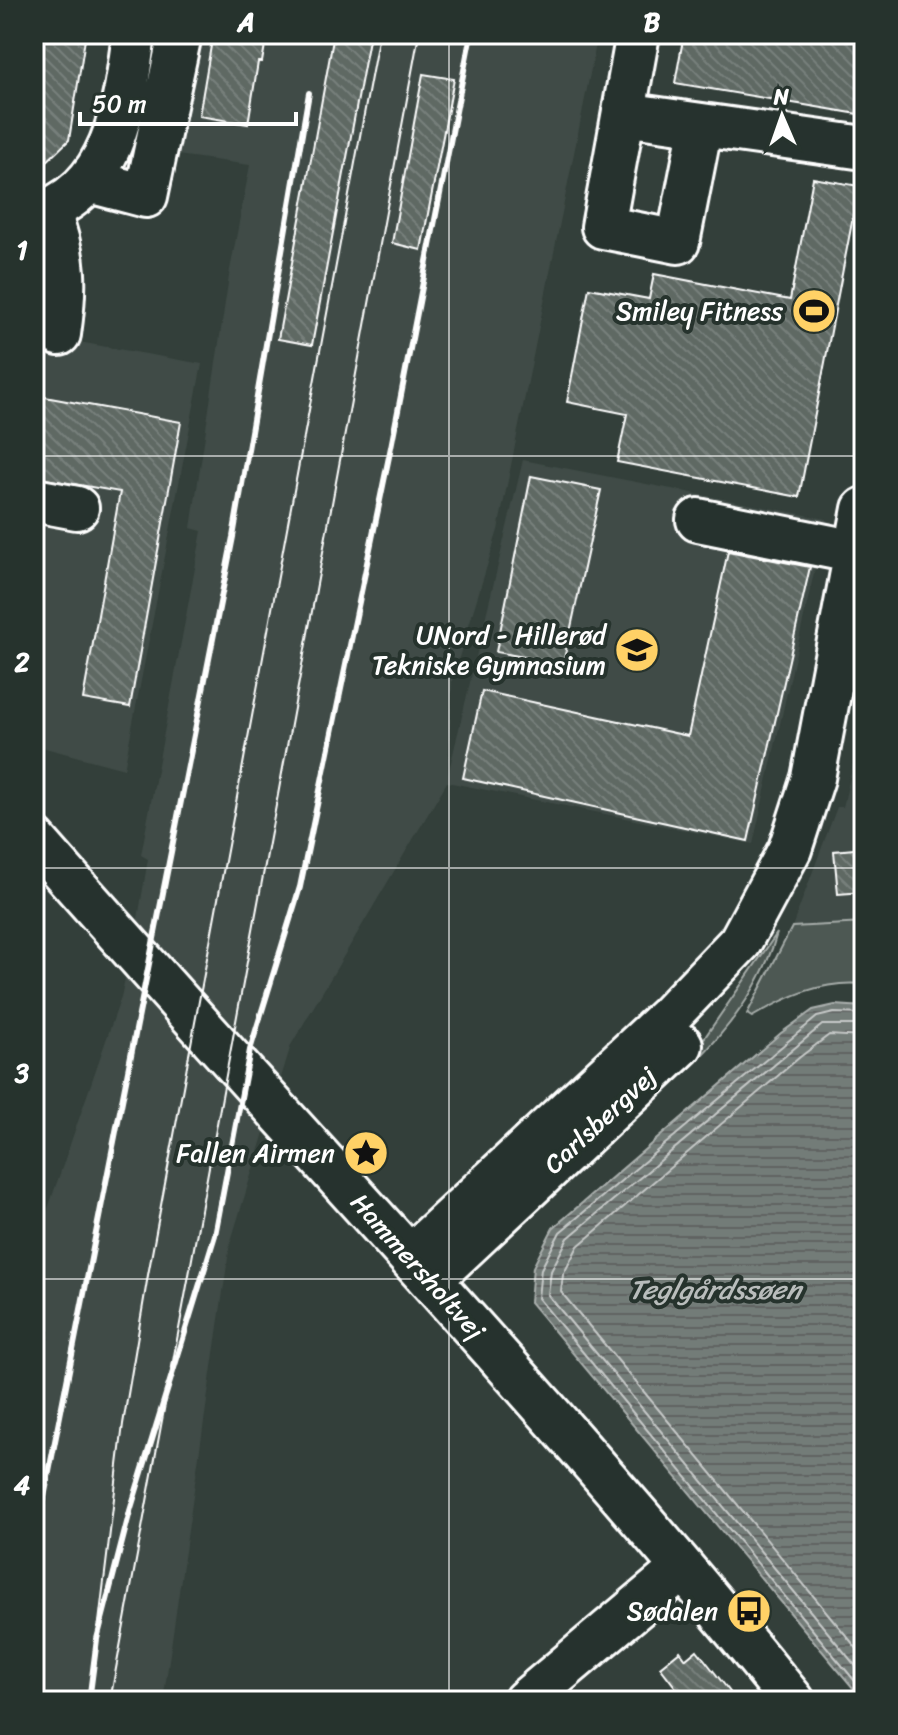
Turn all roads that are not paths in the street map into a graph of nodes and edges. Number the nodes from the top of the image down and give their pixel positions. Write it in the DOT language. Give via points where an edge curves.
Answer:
graph roads {
  1 [pos="134,34"];
  2 [pos="180,34"];
  3 [pos="638,34"];
  4 [pos="624,114"];
  5 [pos="701,125"];
  6 [pos="864,148"];
  7 [pos="89,181"];
  8 [pos="41,213"];
  9 [pos="59,334"];
  10 [pos="34,500"];
  11 [pos="77,508"];
  12 [pos="864,509"];
  13 [pos="698,520"];
  14 [pos="856,552"];
  15 [pos="34,839"];
  16 [pos="421,1268"];
  17 [pos="683,1568"];
  18 [pos="525,1701"];
  19 [pos="793,1701"];
  1 -- 7 [label="street" via="112,147"];
  2 -- 7 [label="street" via="146,196"];
  3 -- 4 [label="street"];
  4 -- 5 [label="street"];
  4 -- 5 [label="street" via="603,227 678,242"];
  5 -- 6 [label="street"];
  7 -- 8 [label="street"];
  8 -- 9 [label="street" via="62,247 66,286"];
  10 -- 11 [label="street"];
  12 -- 14 [label="street, Carlsbergvej"];
  13 -- 14 [label="street"];
  14 -- 16 [label="street, Carlsbergvej" via="813,778 790,849 740,942"];
  15 -- 16 [label="street, Hammersholtvej"];
  16 -- 17 [label="street, Hammersholtvej"];
  17 -- 18 [label="street"];
  17 -- 19 [label="street, Hammersholtvej"];
}
